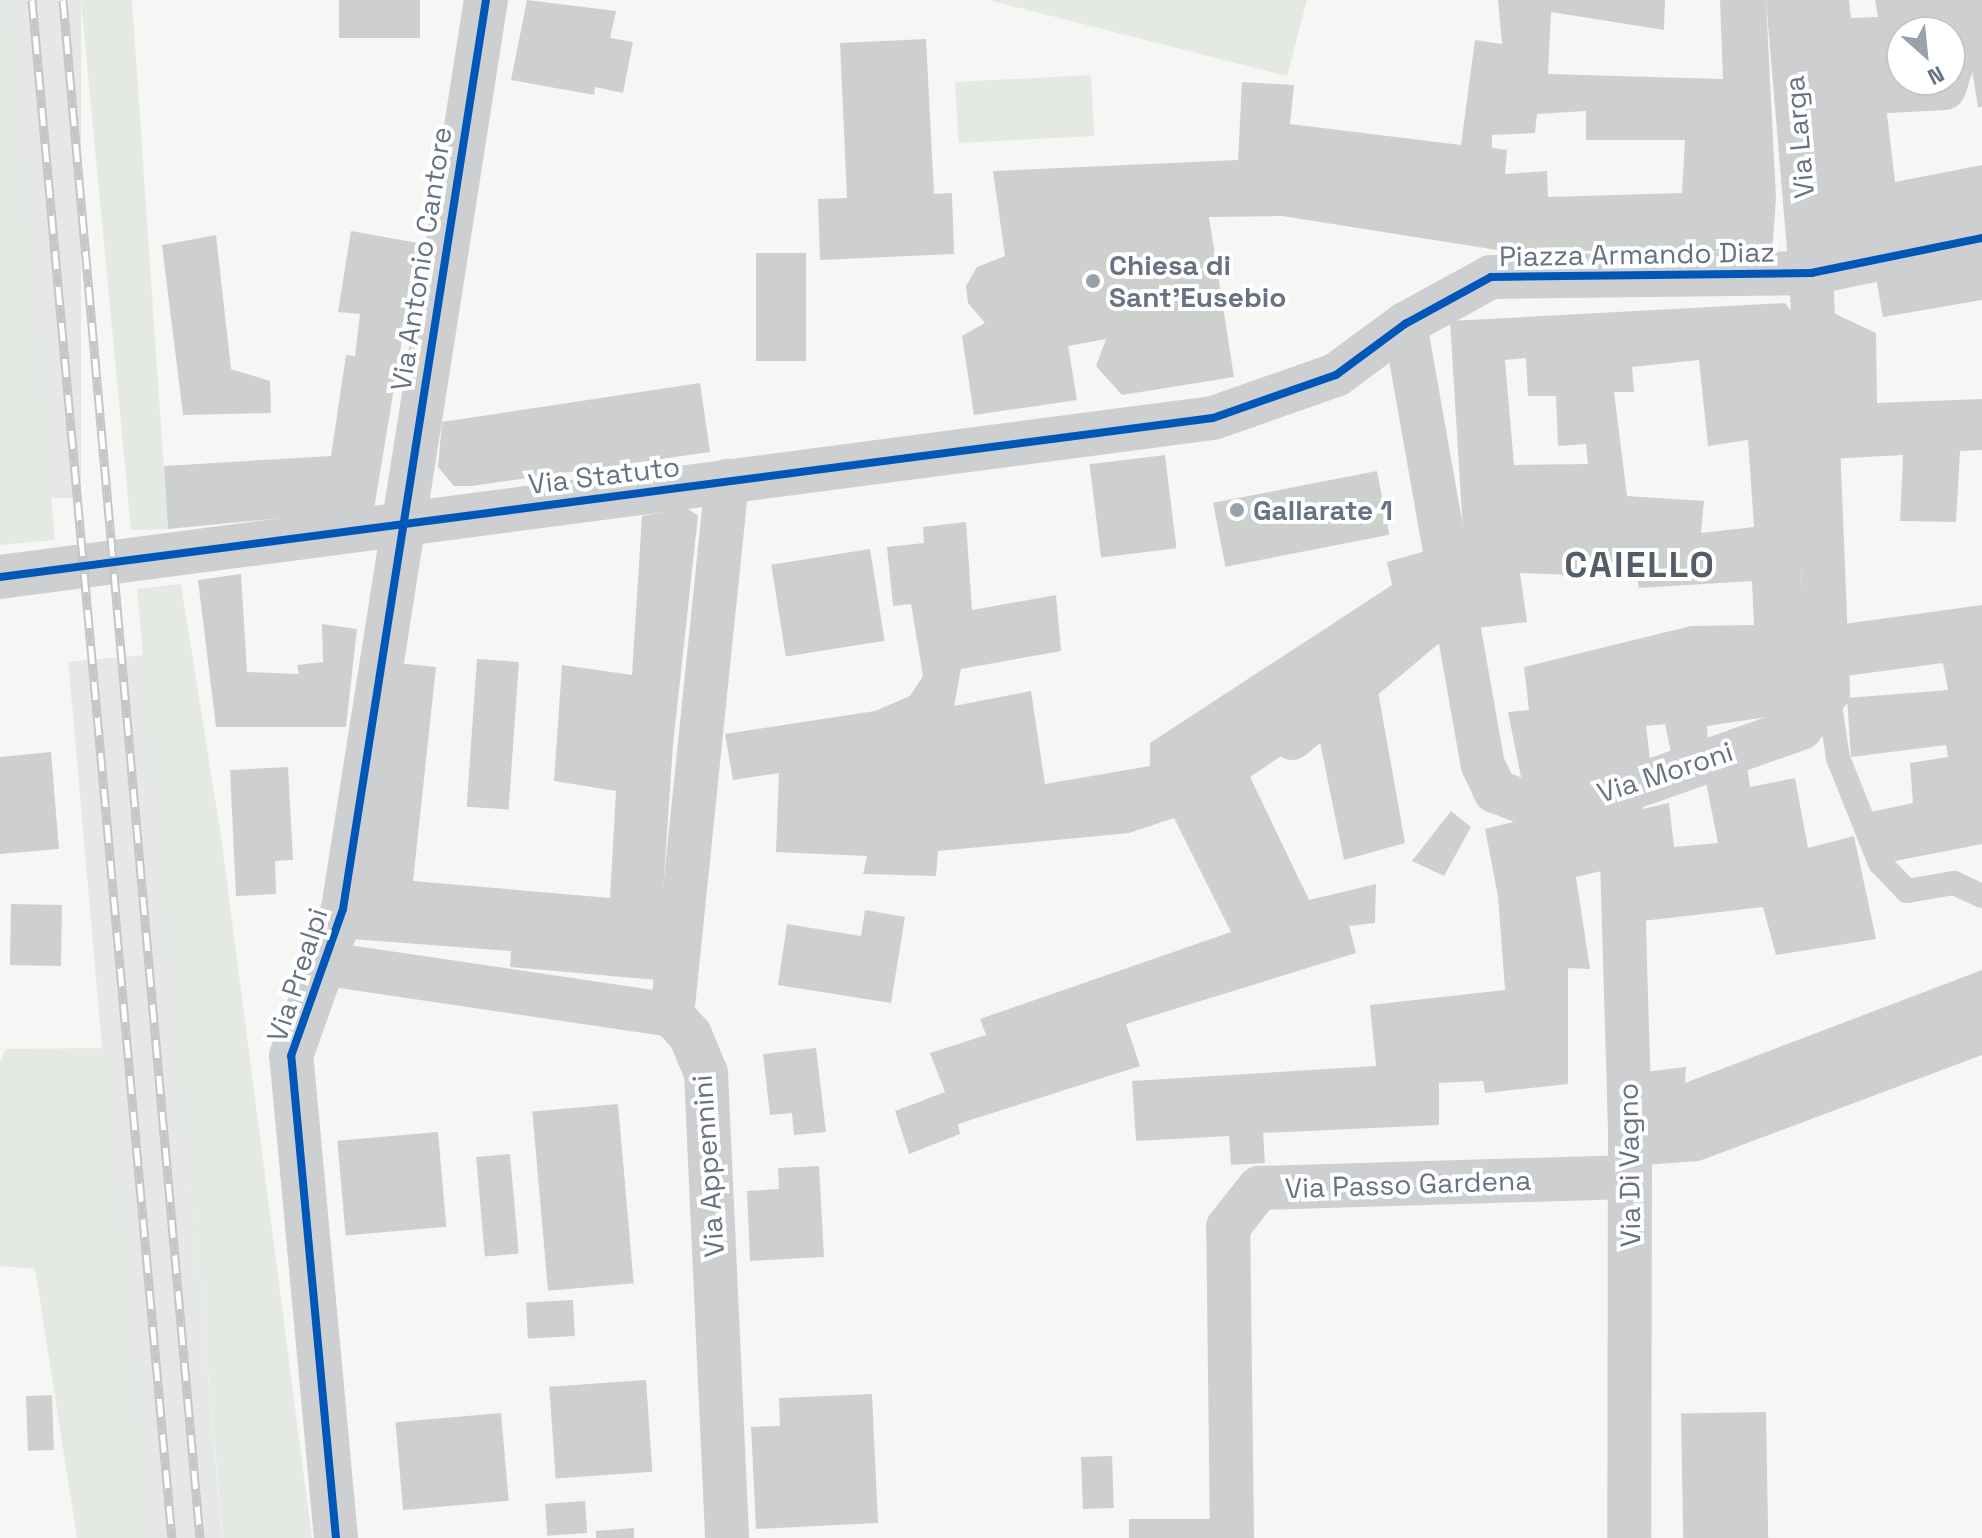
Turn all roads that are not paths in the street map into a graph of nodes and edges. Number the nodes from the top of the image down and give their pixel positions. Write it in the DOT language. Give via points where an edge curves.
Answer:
graph roads {
  1 [pos="486,0"];
  2 [pos="1788,0"];
  3 [pos="1972,0"];
  4 [pos="1966,19"];
  5 [pos="1886,91"];
  6 [pos="1796,96"];
  7 [pos="1982,238"];
  8 [pos="1811,273"];
  9 [pos="1405,324"];
  10 [pos="1213,418"];
  11 [pos="727,481"];
  12 [pos="399,525"];
  13 [pos="5,584"];
  14 [pos="1455,601"];
  15 [pos="1828,692"];
  16 [pos="1292,738"];
  17 [pos="1620,792"];
  18 [pos="1982,896"];
  19 [pos="320,963"];
  20 [pos="672,1015"];
  21 [pos="1630,1177"];
  22 [pos="336,1538"];
  23 [pos="727,1538"];
  24 [pos="1232,1538"];
  25 [pos="1629,1538"];
  1 -- 12 [label="street, Via Antonio Cantore"];
  2 -- 6 [label="street, Via Larga"];
  3 -- 4 [label="street"];
  5 -- 6 [label="street"];
  6 -- 8 [label="street, Via Larga"];
  7 -- 8 [label="street, Piazza Armando Diaz"];
  8 -- 9 [label="street, Piazza Armando Diaz" via="1491,277"];
  8 -- 15 [label="street"];
  9 -- 10 [label="street, Piazza Armando Diaz" via="1336,375"];
  9 -- 14 [label="street, Via Moroni"];
  10 -- 11 [label="street, Via Statuto"];
  11 -- 12 [label="street, Via Statuto"];
  11 -- 20 [label="street"];
  12 -- 13 [label="street, Via Statuto"];
  12 -- 19 [label="street, Via Prealpi" via="343,909"];
  14 -- 16 [label="street"];
  14 -- 17 [label="street, Via Moroni" via="1483,765 1495,791 1531,805"];
  15 -- 17 [label="street, Via Moroni" via="1801,728"];
  15 -- 18 [label="lane" via="1838,758 1880,863 1907,891 1954,883"];
  17 -- 21 [label="street, Via Di Vagno"];
  19 -- 20 [label="street"];
  19 -- 22 [label="street, Via Prealpi" via="291,1056"];
  20 -- 23 [label="street, Via Appennini" via="690,1035 706,1073"];
  21 -- 24 [label="street, Via Passo Gardena" via="1259,1188 1228,1227"];
  21 -- 25 [label="street, Via Di Vagno"];
}
